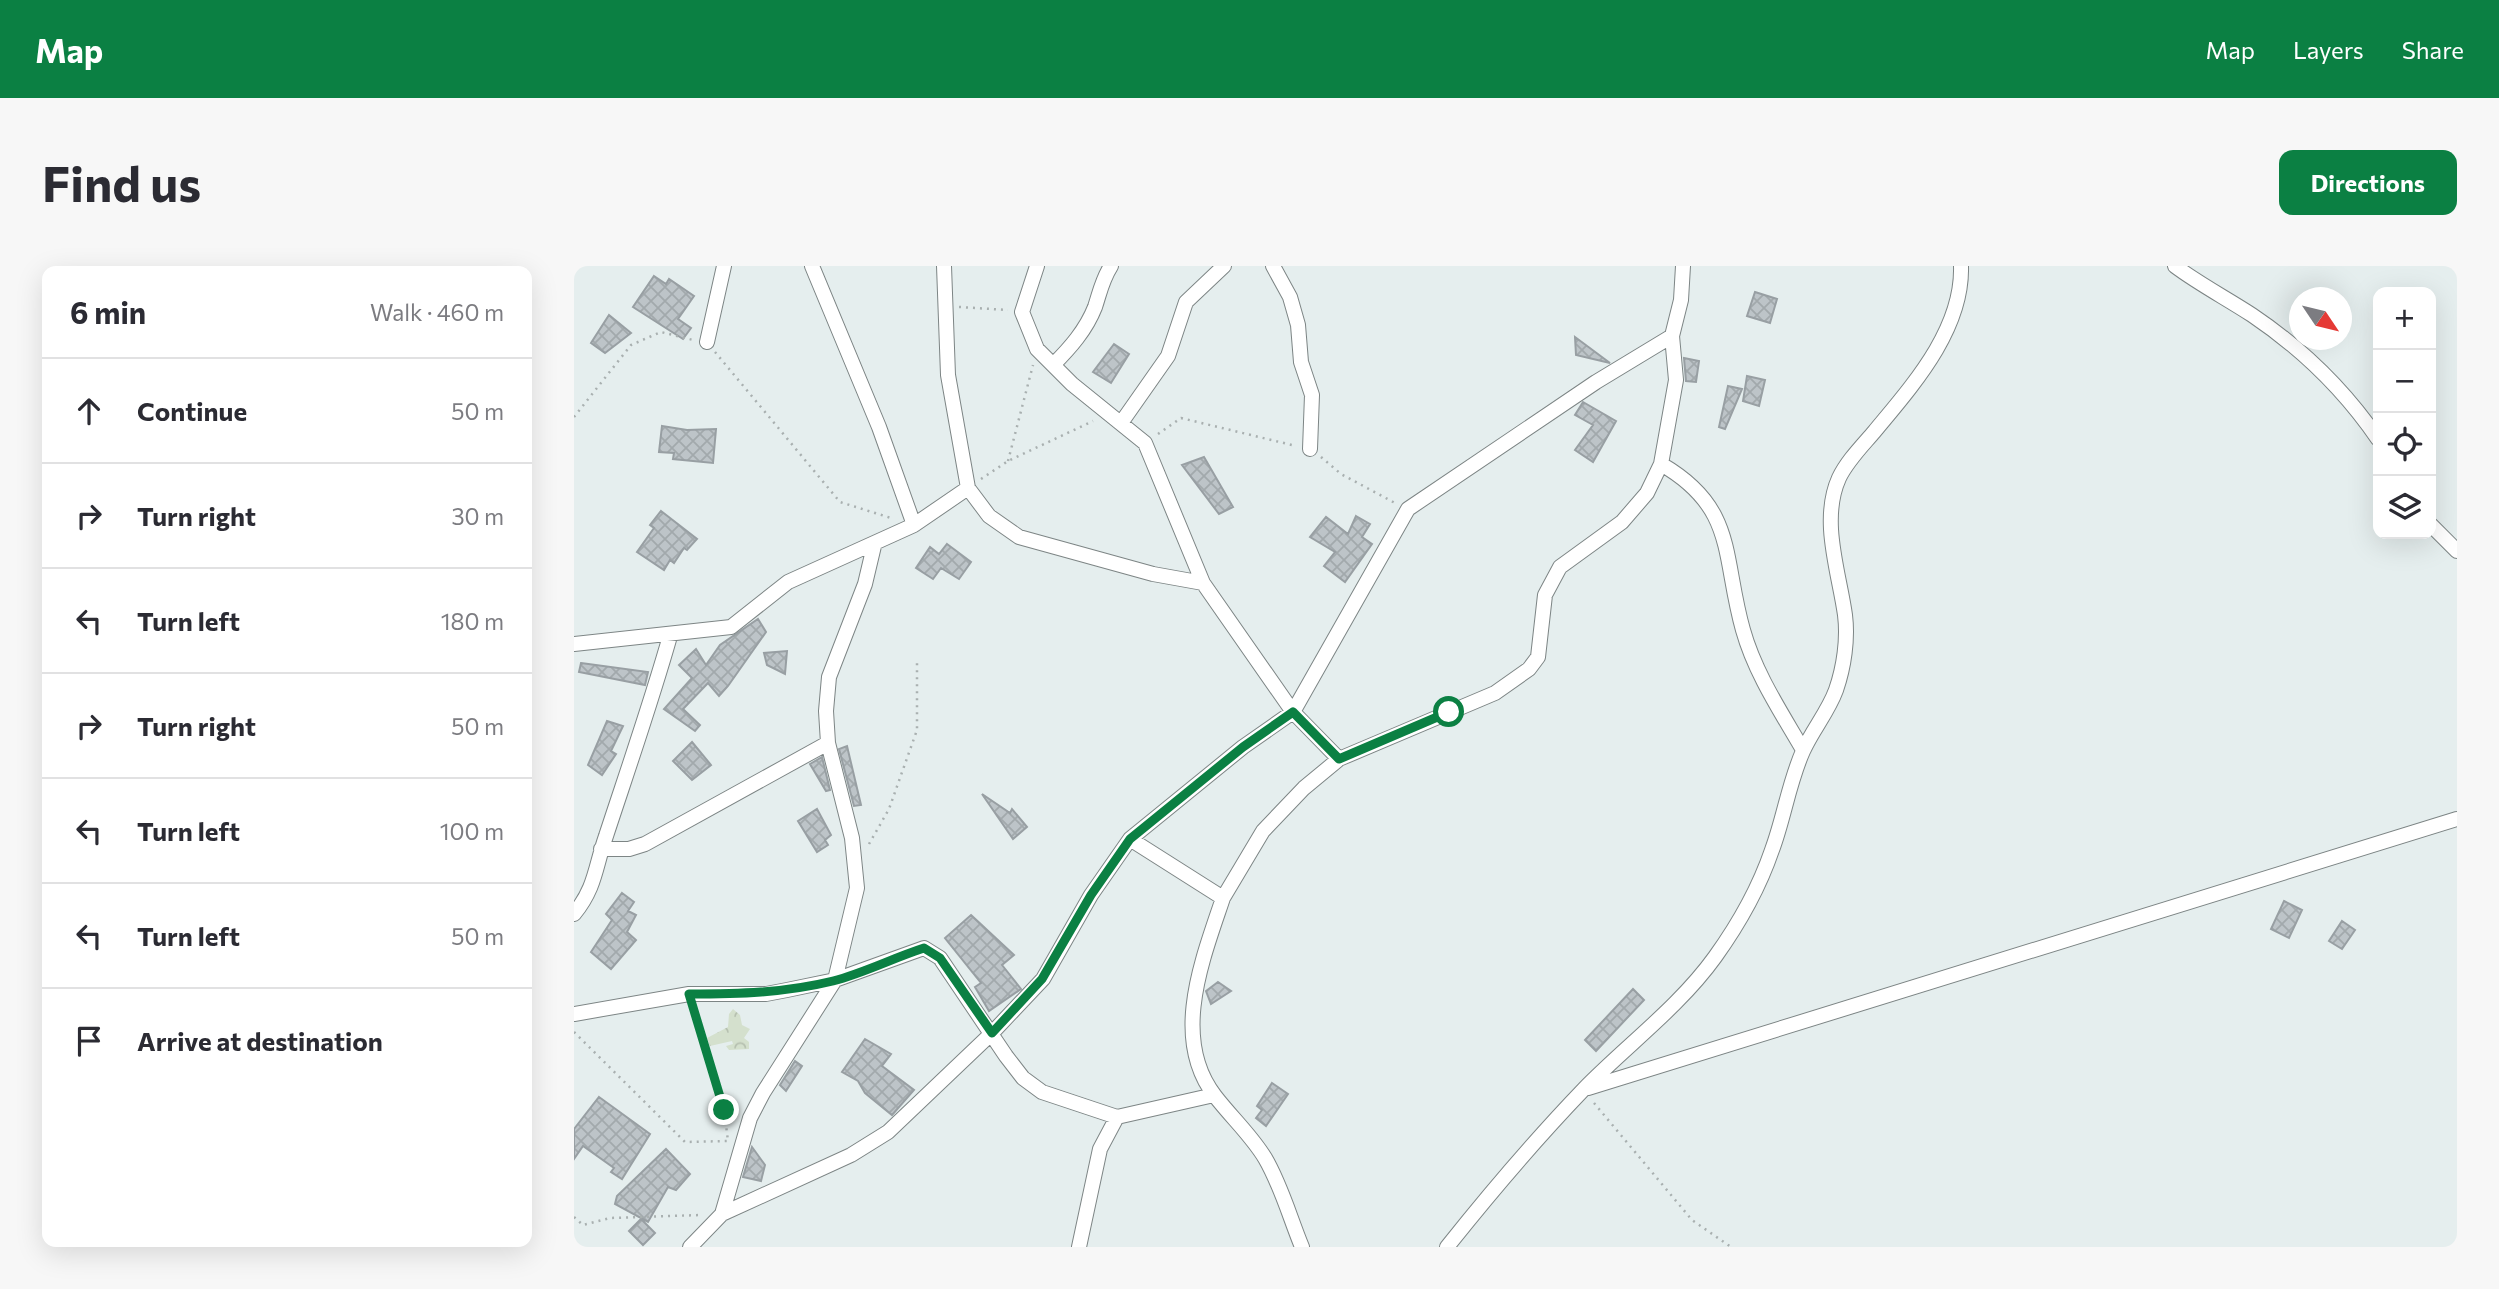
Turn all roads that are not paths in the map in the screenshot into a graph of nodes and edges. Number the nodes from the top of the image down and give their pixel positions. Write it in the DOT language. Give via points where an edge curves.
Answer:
graph roads {
  1 [pos="724,266"];
  2 [pos="812,266"];
  3 [pos="944,266"];
  4 [pos="1037,266"];
  5 [pos="1111,266"];
  6 [pos="1224,266"];
  7 [pos="1273,266"];
  8 [pos="1683,266"];
  9 [pos="1961,266"];
  10 [pos="2175,266"];
  11 [pos="1672,335"];
  12 [pos="708,342"];
  13 [pos="1053,365"];
  14 [pos="1121,423"];
  15 [pos="2373,432"];
  16 [pos="1310,449"];
  17 [pos="1661,464"];
  18 [pos="968,488"];
  19 [pos="914,526"];
  20 [pos="2436,530"];
  21 [pos="874,546"];
  22 [pos="2457,551"];
  23 [pos="1203,583"];
  24 [pos="670,636"];
  25 [pos="574,644"];
  26 [pos="1293,712"];
  27 [pos="828,743"];
  28 [pos="1803,750"];
  29 [pos="1339,759"];
  30 [pos="2457,819"];
  31 [pos="1130,839"];
  32 [pos="601,849"];
  33 [pos="1223,898"];
  34 [pos="574,914"];
  35 [pos="835,981"];
  36 [pos="574,1014"];
  37 [pos="992,1033"];
  38 [pos="1584,1090"];
  39 [pos="1214,1095"];
  40 [pos="1117,1117"];
  41 [pos="722,1214"];
  42 [pos="690,1247"];
  43 [pos="1079,1247"];
  44 [pos="1302,1247"];
  45 [pos="1447,1247"];
  1 -- 12 [label="street"];
  2 -- 19 [label="street" via="879,427"];
  3 -- 18 [label="street" via="948,375"];
  4 -- 13 [label="street" via="1022,312 1037,349"];
  5 -- 13 [label="street" via="1085,327"];
  6 -- 14 [label="street" via="1186,302 1168,356"];
  7 -- 16 [label="street" via="1290,296 1298,325 1301,362 1312,395"];
  8 -- 11 [label="street"];
  9 -- 28 [label="street" via="1955,311 1935,350 1850,461 1834,493 1831,521 1845,617 1845,653 1825,717"];
  10 -- 15 [label="street" via="2254,317 2311,362 2354,405"];
  11 -- 17 [label="street" via="1675,380"];
  11 -- 26 [label="street" via="1408,509"];
  13 -- 14 [label="street"];
  14 -- 23 [label="street" via="1145,443"];
  17 -- 28 [label="street" via="1689,481 1722,528 1743,630 1765,682"];
  17 -- 29 [label="street" via="1647,493 1622,522 1560,567 1545,595 1538,657 1529,669 1494,693"];
  18 -- 19 [label="street"];
  18 -- 23 [label="street" via="989,516 1018,537"];
  19 -- 21 [label="street"];
  20 -- 22 [label="street"];
  21 -- 24 [label="street" via="788,582 731,627"];
  21 -- 27 [label="street" via="829,677"];
  23 -- 26 [label="street"];
  24 -- 25 [label="street"];
  24 -- 32 [label="street"];
  26 -- 29 [label="street"];
  26 -- 31 [label="street"];
  27 -- 32 [label="street" via="645,844"];
  27 -- 35 [label="street" via="858,888"];
  28 -- 38 [label="street" via="1772,852 1748,905 1714,959"];
  29 -- 33 [label="street" via="1263,831"];
  30 -- 38 [label="street"];
  31 -- 33 [label="street"];
  31 -- 37 [label="street" via="1042,979"];
  32 -- 34 [label="street" via="594,883"];
  33 -- 39 [label="street" via="1197,978 1194,1012 1195,1050"];
  35 -- 36 [label="street" via="766,994 689,994"];
  35 -- 37 [label="street" via="915,951 932,950"];
  35 -- 41 [label="street" via="762,1093 750,1118"];
  37 -- 40 [label="street" via="1024,1078 1042,1092"];
  37 -- 41 [label="street" via="888,1132 851,1155"];
  38 -- 45 [label="street"];
  39 -- 40 [label="street"];
  39 -- 44 [label="street" via="1244,1126 1266,1160"];
  40 -- 43 [label="street" via="1100,1149"];
  41 -- 42 [label="street"];
}
